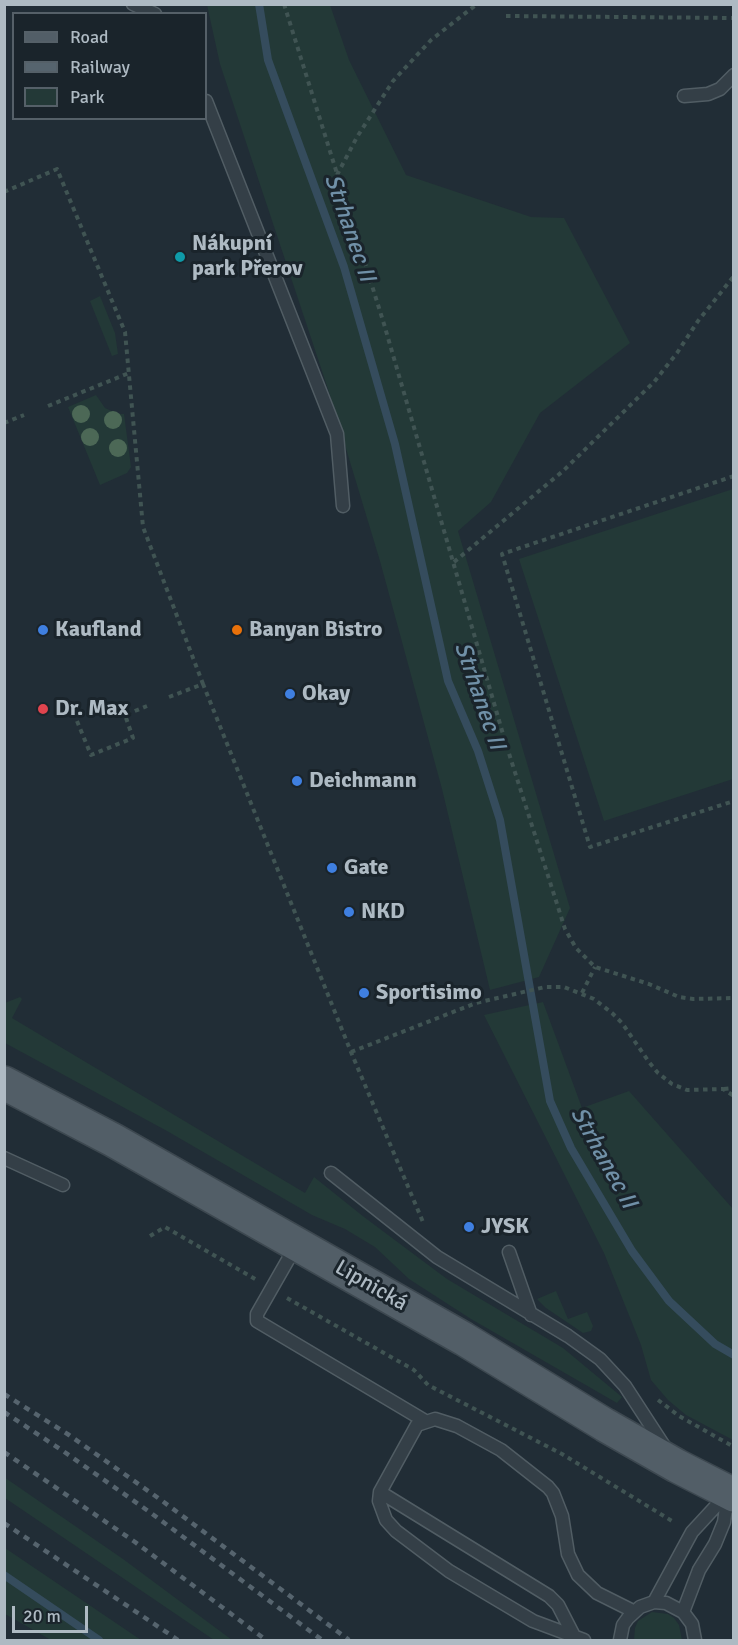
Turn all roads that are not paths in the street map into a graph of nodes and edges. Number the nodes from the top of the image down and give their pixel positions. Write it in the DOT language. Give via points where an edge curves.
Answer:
graph roads {
  1 [pos="133,4"];
  2 [pos="151,12"];
  3 [pos="734,75"];
  4 [pos="684,96"];
  5 [pos="207,104"];
  6 [pos="343,506"];
  7 [pos="4,1083"];
  8 [pos="6,1163"];
  9 [pos="332,1173"];
  10 [pos="63,1185"];
  11 [pos="298,1244"];
  12 [pos="509,1252"];
  13 [pos="531,1315"];
  14 [pos="425,1421"];
  15 [pos="676,1466"];
  16 [pos="380,1492"];
  17 [pos="731,1493"];
  18 [pos="654,1602"];
  19 [pos="633,1611"];
  20 [pos="683,1612"];
  21 [pos="580,1639"];
  22 [pos="620,1641"];
  23 [pos="695,1641"];
  1 -- 2 [label="lane"];
  3 -- 4 [label="lane" via="708,94"];
  5 -- 6 [label="lane" via="337,434"];
  7 -- 11 [label="main road, Lipnická"];
  8 -- 10 [label="lane"];
  9 -- 13 [label="lane" via="437,1257"];
  11 -- 14 [label="lane" via="257,1314 257,1321"];
  11 -- 15 [label="main road, Lipnická"];
  12 -- 13 [label="lane"];
  13 -- 15 [label="lane" via="584,1347 614,1373"];
  14 -- 16 [label="lane" via="417,1425"];
  14 -- 19 [label="lane" via="435,1419 457,1426 501,1450 548,1487 562,1516 568,1554 578,1575 597,1593"];
  15 -- 17 [label="main road, Lipnická"];
  16 -- 21 [label="lane" via="549,1596"];
  16 -- 21 [label="lane" via="386,1520 449,1571 533,1621"];
  17 -- 18 [label="lane" via="692,1532"];
  17 -- 20 [label="lane" via="715,1545 699,1570"];
  18 -- 19 [label="lane"];
  18 -- 20 [label="lane"];
  19 -- 22 [label="lane" via="623,1625"];
  20 -- 23 [label="lane" via="692,1624"];
}
